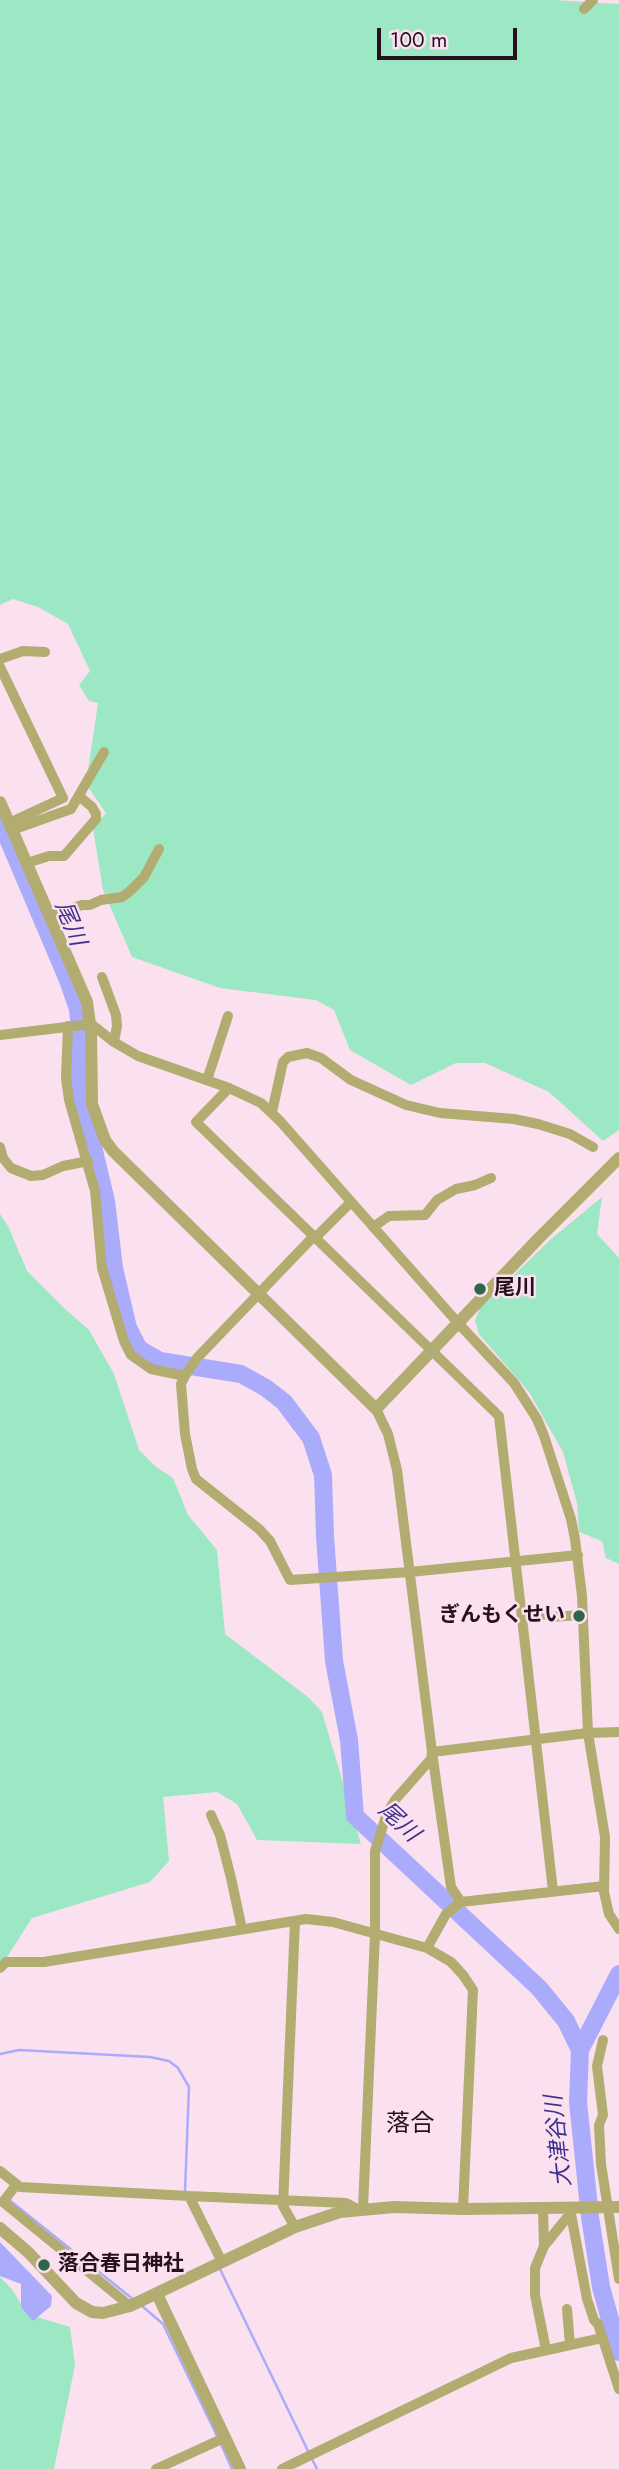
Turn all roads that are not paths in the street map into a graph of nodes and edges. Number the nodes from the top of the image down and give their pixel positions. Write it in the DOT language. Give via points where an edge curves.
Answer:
graph roads {
  1 [pos="593,0"];
  2 [pos="584,9"];
  3 [pos="45,652"];
  4 [pos="0,659"];
  5 [pos="0,667"];
  6 [pos="104,752"];
  7 [pos="79,796"];
  8 [pos="0,802"];
  9 [pos="11,826"];
  10 [pos="159,849"];
  11 [pos="27,863"];
  12 [pos="50,915"];
  13 [pos="102,977"];
  14 [pos="228,1016"];
  15 [pos="88,1025"];
  16 [pos="69,1026"];
  17 [pos="0,1035"];
  18 [pos="114,1042"];
  19 [pos="207,1080"];
  20 [pos="229,1088"];
  21 [pos="272,1112"];
  22 [pos="0,1147"];
  23 [pos="593,1147"];
  24 [pos="619,1158"];
  25 [pos="88,1161"];
  26 [pos="491,1178"];
  27 [pos="351,1202"];
  28 [pos="373,1227"];
  29 [pos="315,1237"];
  30 [pos="260,1293"];
  31 [pos="457,1323"];
  32 [pos="431,1351"];
  33 [pos="186,1374"];
  34 [pos="376,1409"];
  35 [pos="578,1555"];
  36 [pos="517,1561"];
  37 [pos="410,1572"];
  38 [pos="583,1615"];
  39 [pos="523,1617"];
  40 [pos="619,1732"];
  41 [pos="588,1733"];
  42 [pos="537,1739"];
  43 [pos="432,1752"];
  44 [pos="211,1815"];
  45 [pos="604,1886"];
  46 [pos="554,1891"];
  47 [pos="459,1903"];
  48 [pos="295,1921"];
  49 [pos="242,1929"];
  50 [pos="619,1929"];
  51 [pos="375,1935"];
  52 [pos="427,1948"];
  53 [pos="0,1968"];
  54 [pos="603,2040"];
  55 [pos="0,2171"];
  56 [pos="16,2185"];
  57 [pos="189,2196"];
  58 [pos="284,2200"];
  59 [pos="613,2207"];
  60 [pos="360,2208"];
  61 [pos="464,2209"];
  62 [pos="542,2209"];
  63 [pos="571,2211"];
  64 [pos="295,2227"];
  65 [pos="0,2228"];
  66 [pos="544,2246"];
  67 [pos="222,2262"];
  68 [pos="619,2279"];
  69 [pos="157,2294"];
  70 [pos="130,2306"];
  71 [pos="567,2309"];
  72 [pos="602,2338"];
  73 [pos="570,2345"];
  74 [pos="546,2350"];
  75 [pos="619,2389"];
  76 [pos="224,2438"];
  77 [pos="156,2469"];
  78 [pos="240,2469"];
  79 [pos="282,2469"];
  1 -- 2 [label="street"];
  3 -- 4 [label="street" via="23,651"];
  5 -- 9 [label="street" via="63,798"];
  6 -- 7 [label="street"];
  7 -- 9 [label="street" via="71,809"];
  7 -- 11 [label="street" via="92,807 96,819 64,856"];
  8 -- 9 [label="street"];
  9 -- 11 [label="street"];
  10 -- 12 [label="street" via="144,877 122,897"];
  11 -- 12 [label="street"];
  12 -- 15 [label="street" via="83,989"];
  13 -- 18 [label="street" via="116,1015"];
  14 -- 19 [label="street"];
  15 -- 16 [label="street"];
  15 -- 18 [label="street"];
  15 -- 30 [label="street" via="92,1104 113,1151"];
  16 -- 17 [label="street"];
  16 -- 25 [label="street" via="67,1088"];
  18 -- 19 [label="street" via="138,1056"];
  19 -- 20 [label="street"];
  20 -- 21 [label="street"];
  20 -- 29 [label="street" via="196,1122"];
  21 -- 23 [label="street" via="283,1062 307,1053 406,1105 538,1124"];
  21 -- 27 [label="street"];
  22 -- 25 [label="street" via="10,1168 31,1176"];
  24 -- 31 [label="street"];
  25 -- 33 [label="street" via="102,1268 126,1348 151,1369"];
  26 -- 28 [label="street" via="456,1189 437,1200 425,1215 389,1216"];
  27 -- 28 [label="street"];
  27 -- 29 [label="street"];
  28 -- 31 [label="street"];
  29 -- 30 [label="street"];
  29 -- 32 [label="street"];
  30 -- 33 [label="street"];
  30 -- 34 [label="street"];
  31 -- 32 [label="street"];
  31 -- 35 [label="street" via="514,1383 537,1419 571,1518"];
  32 -- 34 [label="street"];
  32 -- 36 [label="street" via="499,1416"];
  33 -- 37 [label="street" via="181,1384 185,1434 197,1479 259,1529 290,1580"];
  34 -- 37 [label="street" via="395,1454"];
  35 -- 36 [label="street"];
  35 -- 38 [label="street"];
  36 -- 37 [label="street"];
  36 -- 39 [label="street"];
  37 -- 43 [label="street"];
  38 -- 39 [label="street"];
  38 -- 41 [label="street"];
  39 -- 42 [label="street"];
  40 -- 41 [label="street"];
  41 -- 42 [label="street"];
  41 -- 45 [label="street" via="605,1837"];
  42 -- 43 [label="street"];
  42 -- 46 [label="street"];
  43 -- 47 [label="street" via="451,1887"];
  43 -- 51 [label="street" via="381,1828 375,1850"];
  44 -- 49 [label="street"];
  45 -- 46 [label="street"];
  45 -- 50 [label="street" via="605,1903"];
  46 -- 47 [label="street"];
  47 -- 52 [label="street" via="446,1914"];
  48 -- 49 [label="street"];
  48 -- 51 [label="street" via="333,1922"];
  48 -- 58 [label="street"];
  49 -- 53 [label="street" via="44,1962 6,1962"];
  51 -- 52 [label="street"];
  51 -- 60 [label="street"];
  52 -- 61 [label="street" via="451,1962 472,1990"];
  54 -- 59 [label="street" via="597,2066 603,2115 598,2125 601,2164"];
  55 -- 56 [label="street"];
  56 -- 57 [label="street"];
  56 -- 70 [label="street" via="6,2198"];
  57 -- 58 [label="street"];
  57 -- 67 [label="street"];
  58 -- 60 [label="street" via="346,2203"];
  58 -- 64 [label="street"];
  59 -- 63 [label="street"];
  59 -- 68 [label="street"];
  60 -- 61 [label="street"];
  60 -- 64 [label="street"];
  61 -- 62 [label="street"];
  62 -- 63 [label="street"];
  62 -- 66 [label="street"];
  63 -- 66 [label="street"];
  63 -- 72 [label="street" via="587,2299"];
  64 -- 67 [label="street"];
  65 -- 70 [label="street" via="84,2309 103,2314"];
  66 -- 74 [label="street" via="535,2268 535,2295"];
  67 -- 69 [label="street"];
  69 -- 70 [label="street"];
  69 -- 76 [label="street"];
  71 -- 73 [label="street"];
  72 -- 73 [label="street"];
  72 -- 75 [label="street"];
  73 -- 74 [label="street"];
  74 -- 79 [label="street" via="511,2358"];
  76 -- 77 [label="street"];
  76 -- 78 [label="street"];
}
